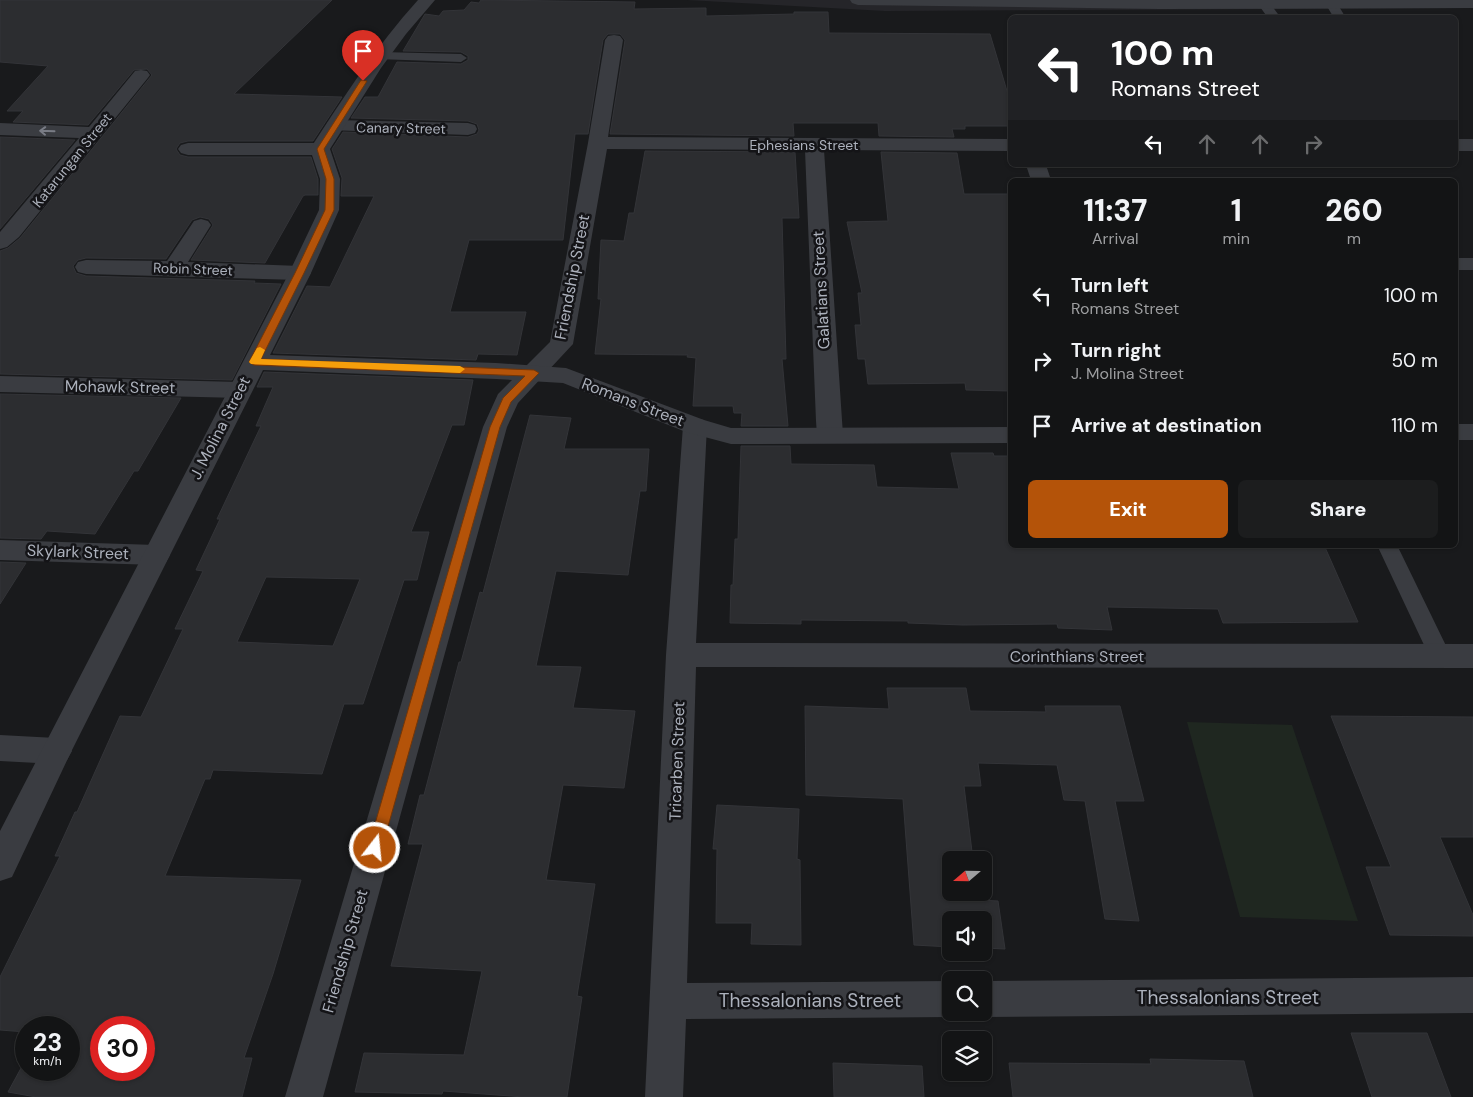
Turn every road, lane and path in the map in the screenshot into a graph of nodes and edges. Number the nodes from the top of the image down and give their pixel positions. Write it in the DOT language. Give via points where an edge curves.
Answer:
graph roads {
  1 [pos="427,0"];
  2 [pos="858,0"];
  3 [pos="943,1"];
  4 [pos="1159,2"];
  5 [pos="1331,3"];
  6 [pos="1473,3"];
  7 [pos="1264,4"];
  8 [pos="1273,15"];
  9 [pos="1338,15"];
  10 [pos="614,40"];
  11 [pos="381,56"];
  12 [pos="461,58"];
  13 [pos="141,75"];
  14 [pos="335,126"];
  15 [pos="0,130"];
  16 [pos="468,130"];
  17 [pos="94,133"];
  18 [pos="598,143"];
  19 [pos="814,145"];
  20 [pos="1008,145"];
  21 [pos="1458,145"];
  22 [pos="1473,145"];
  23 [pos="188,148"];
  24 [pos="320,149"];
  25 [pos="202,225"];
  26 [pos="0,243"];
  27 [pos="1458,264"];
  28 [pos="1473,264"];
  29 [pos="86,267"];
  30 [pos="173,268"];
  31 [pos="300,273"];
  32 [pos="254,362"];
  33 [pos="534,373"];
  34 [pos="0,384"];
  35 [pos="240,390"];
  36 [pos="695,426"];
  37 [pos="1458,432"];
  38 [pos="1473,432"];
  39 [pos="1008,434"];
  40 [pos="830,435"];
  41 [pos="1388,548"];
  42 [pos="0,550"];
  43 [pos="156,555"];
  44 [pos="681,655"];
  45 [pos="1440,656"];
  46 [pos="1473,656"];
  47 [pos="0,748"];
  48 [pos="56,751"];
  49 [pos="0,866"];
  50 [pos="1473,995"];
  51 [pos="942,999"];
  52 [pos="992,999"];
  53 [pos="669,1001"];
  54 [pos="304,1097"];
  55 [pos="664,1097"];
  1 -- 11 [label="street"];
  2 -- 3 [label="street"];
  3 -- 4 [label="street"];
  4 -- 7 [label="street"];
  5 -- 6 [label="street"];
  5 -- 7 [label="street"];
  5 -- 9 [label="lane"];
  7 -- 8 [label="lane"];
  10 -- 18 [label="street, Friendship Street"];
  11 -- 12 [label="lane"];
  11 -- 14 [label="street"];
  13 -- 17 [label="street, Katarungan Street"];
  14 -- 16 [label="street, Canary Street"];
  14 -- 24 [label="street"];
  17 -- 15 [label="street, one-way"];
  17 -- 26 [label="street, Katarungan Street" via="12,233"];
  18 -- 19 [label="street, Ephesians Street"];
  18 -- 33 [label="street, Friendship Street" via="561,344"];
  19 -- 20 [label="street, Ephesians Street"];
  19 -- 40 [label="street, Galatians Street"];
  21 -- 22 [label="street"];
  23 -- 24 [label="street"];
  24 -- 31 [label="street, J. Molina Street" via="330,179 330,210"];
  25 -- 30 [label="street"];
  27 -- 28 [label="street"];
  29 -- 30 [label="street, Robin Street"];
  30 -- 31 [label="street, Robin Street"];
  31 -- 32 [label="street, J. Molina Street"];
  32 -- 33 [label="street, Romans Street"];
  32 -- 35 [label="street, J. Molina Street"];
  33 -- 36 [label="street, Romans Street" via="566,376 588,383"];
  33 -- 54 [label="street, Friendship Street" via="507,400 495,427"];
  34 -- 35 [label="street, Mohawk Street"];
  35 -- 43 [label="street, J. Molina Street"];
  36 -- 40 [label="street, Romans Street" via="731,436"];
  36 -- 44 [label="street, Tricarben Street"];
  37 -- 38 [label="street"];
  39 -- 40 [label="street, Romans Street"];
  41 -- 45 [label="lane"];
  42 -- 43 [label="street, Skylark Street"];
  43 -- 48 [label="street, J. Molina Street"];
  44 -- 45 [label="street, Corinthians Street"];
  44 -- 53 [label="street, Tricarben Street"];
  45 -- 46 [label="street, Corinthians Street"];
  47 -- 48 [label="street"];
  48 -- 49 [label="street, J. Molina Street"];
  50 -- 52 [label="street, Thessalonians Street"];
  51 -- 53 [label="street, Thessalonians Street"];
  53 -- 55 [label="street, Tricarben Street"];
}
